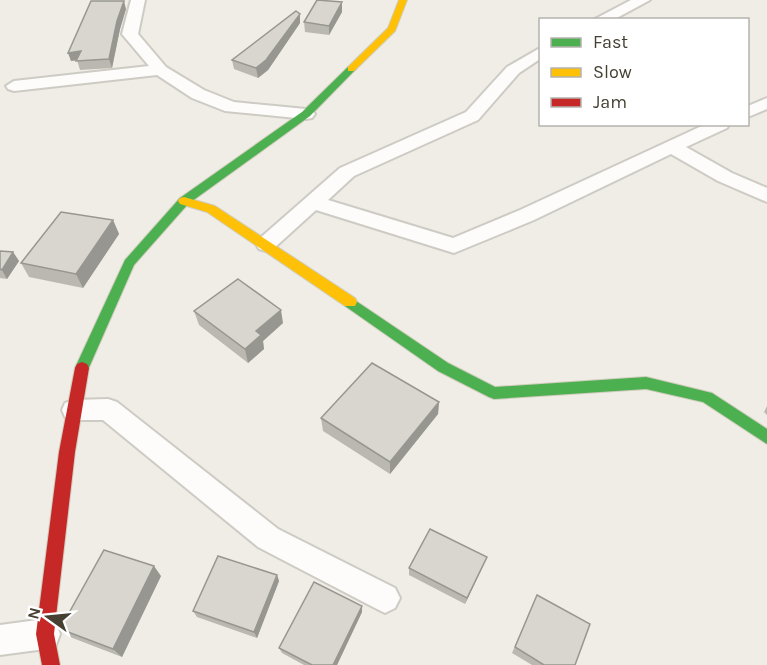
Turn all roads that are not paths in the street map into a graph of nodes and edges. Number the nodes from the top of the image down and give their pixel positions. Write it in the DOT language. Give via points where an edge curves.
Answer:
graph roads {
  1 [pos="138,0"];
  2 [pos="403,0"];
  3 [pos="643,0"];
  4 [pos="604,18"];
  5 [pos="539,54"];
  6 [pos="160,70"];
  7 [pos="14,86"];
  8 [pos="767,103"];
  9 [pos="749,111"];
  10 [pos="306,114"];
  11 [pos="717,126"];
  12 [pos="672,147"];
  13 [pos="767,196"];
  14 [pos="184,201"];
  15 [pos="313,202"];
  16 [pos="266,244"];
  17 [pos="74,410"];
  18 [pos="767,437"];
  19 [pos="385,598"];
  20 [pos="45,634"];
  21 [pos="0,640"];
  22 [pos="51,665"];
  1 -- 6 [label="street" via="130,34"];
  2 -- 10 [label="street" via="392,29"];
  3 -- 4 [label="street"];
  5 -- 15 [label="street" via="513,70 472,116 347,172"];
  6 -- 7 [label="street"];
  6 -- 10 [label="street" via="198,94 231,106"];
  8 -- 9 [label="street"];
  10 -- 14 [label="street"];
  11 -- 12 [label="street"];
  12 -- 13 [label="street"];
  12 -- 15 [label="street" via="453,246"];
  14 -- 16 [label="street" via="211,209"];
  14 -- 17 [label="street" via="129,263 79,374"];
  15 -- 16 [label="street"];
  16 -- 18 [label="street" via="443,368 494,393 645,383 707,397"];
  17 -- 19 [label="street" via="108,409 268,538"];
  17 -- 20 [label="street"];
  20 -- 21 [label="street"];
  20 -- 22 [label="street"];
}
